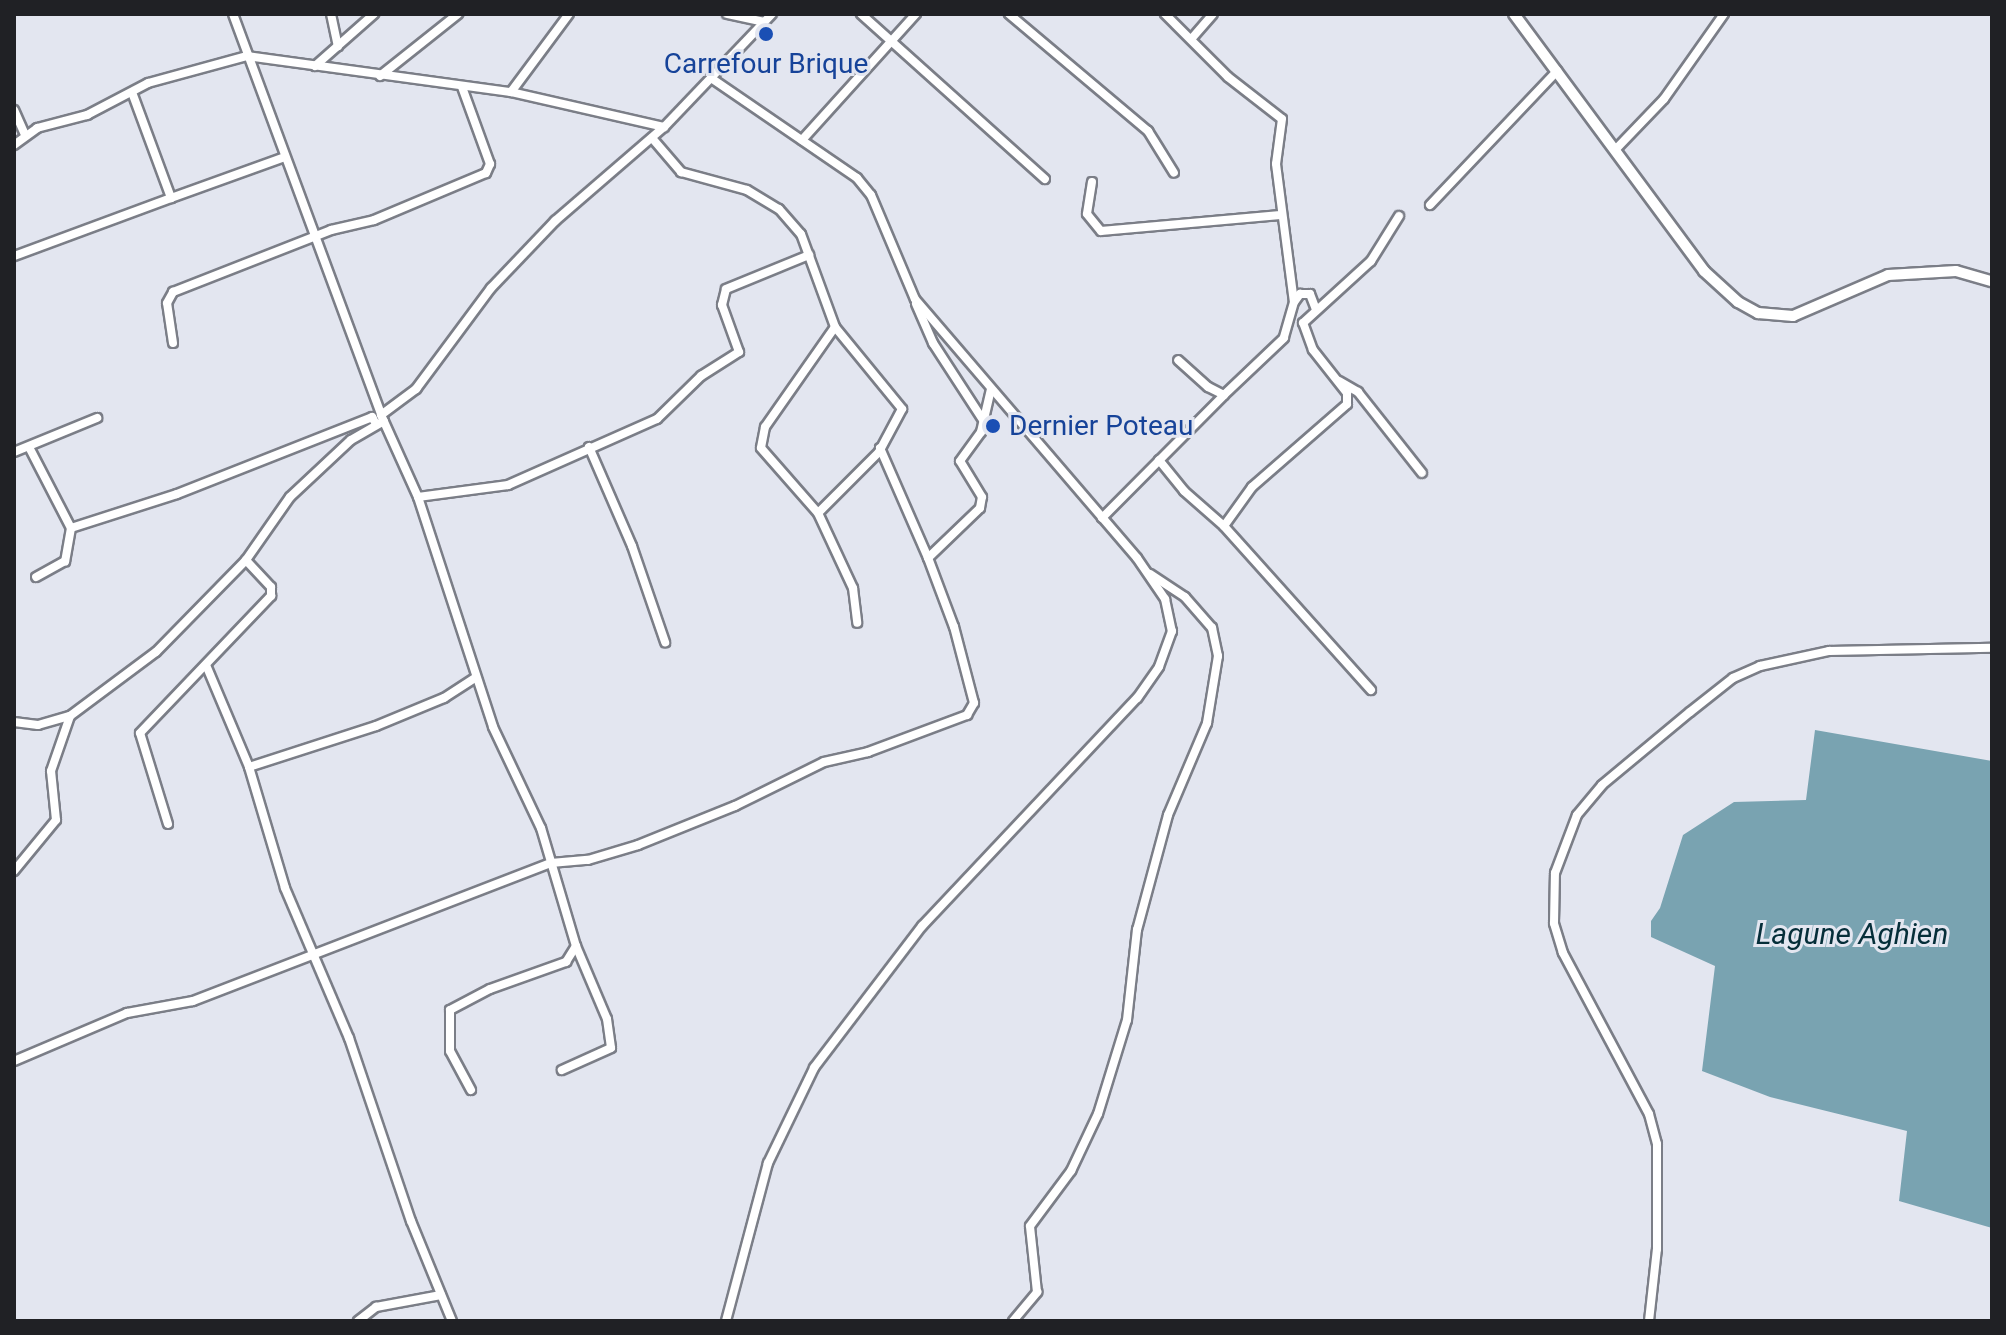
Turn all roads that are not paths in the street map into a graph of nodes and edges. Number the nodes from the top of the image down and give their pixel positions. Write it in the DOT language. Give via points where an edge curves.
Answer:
graph roads {
  1 [pos="233,14"];
  2 [pos="331,14"];
  3 [pos="374,14"];
  4 [pos="458,14"];
  5 [pos="569,14"];
  6 [pos="727,14"];
  7 [pos="772,14"];
  8 [pos="861,14"];
  9 [pos="916,14"];
  10 [pos="1009,14"];
  11 [pos="1165,14"];
  12 [pos="1213,14"];
  13 [pos="1514,14"];
  14 [pos="1724,14"];
  15 [pos="764,22"];
  16 [pos="1193,37"];
  17 [pos="894,39"];
  18 [pos="338,46"];
  19 [pos="247,56"];
  20 [pos="315,66"];
  21 [pos="1557,71"];
  22 [pos="380,76"];
  23 [pos="711,78"];
  24 [pos="462,87"];
  25 [pos="511,92"];
  26 [pos="133,95"];
  27 [pos="14,110"];
  28 [pos="664,127"];
  29 [pos="25,135"];
  30 [pos="652,138"];
  31 [pos="802,140"];
  32 [pos="14,145"];
  33 [pos="1616,149"];
  34 [pos="285,157"];
  35 [pos="1174,173"];
  36 [pos="1045,179"];
  37 [pos="1092,182"];
  38 [pos="171,198"];
  39 [pos="1430,205"];
  40 [pos="1280,215"];
  41 [pos="1399,216"];
  42 [pos="315,237"];
  43 [pos="809,255"];
  44 [pos="14,256"];
  45 [pos="1992,281"];
  46 [pos="915,299"];
  47 [pos="1294,302"];
  48 [pos="1316,310"];
  49 [pos="1294,316"];
  50 [pos="1305,319"];
  51 [pos="835,327"];
  52 [pos="173,343"];
  53 [pos="1178,360"];
  54 [pos="1339,381"];
  55 [pos="991,389"];
  56 [pos="1224,395"];
  57 [pos="97,418"];
  58 [pos="381,420"];
  59 [pos="984,421"];
  60 [pos="29,447"];
  61 [pos="589,447"];
  62 [pos="880,448"];
  63 [pos="14,452"];
  64 [pos="1159,460"];
  65 [pos="1422,473"];
  66 [pos="418,497"];
  67 [pos="818,513"];
  68 [pos="1102,518"];
  69 [pos="1224,526"];
  70 [pos="71,528"];
  71 [pos="928,558"];
  72 [pos="246,560"];
  73 [pos="1143,569"];
  74 [pos="36,577"];
  75 [pos="857,623"];
  76 [pos="665,642"];
  77 [pos="1992,648"];
  78 [pos="206,665"];
  79 [pos="476,677"];
  80 [pos="1371,690"];
  81 [pos="70,716"];
  82 [pos="14,722"];
  83 [pos="249,767"];
  84 [pos="168,824"];
  85 [pos="551,863"];
  86 [pos="14,871"];
  87 [pos="576,946"];
  88 [pos="313,957"];
  89 [pos="14,1061"];
  90 [pos="562,1070"];
  91 [pos="471,1090"];
  92 [pos="441,1295"];
  93 [pos="358,1321"];
  94 [pos="452,1321"];
  95 [pos="726,1321"];
  96 [pos="1013,1321"];
  97 [pos="1649,1321"];
  1 -- 19 [label="street"];
  2 -- 18 [label="street"];
  3 -- 18 [label="street"];
  4 -- 22 [label="street"];
  5 -- 25 [label="street"];
  6 -- 15 [label="street"];
  7 -- 15 [label="street"];
  8 -- 17 [label="street"];
  9 -- 17 [label="street"];
  10 -- 35 [label="street" via="1148,131"];
  11 -- 16 [label="street"];
  12 -- 16 [label="street"];
  13 -- 21 [label="street"];
  14 -- 33 [label="street" via="1664,99"];
  15 -- 23 [label="street"];
  16 -- 40 [label="street" via="1228,77 1282,119 1276,164"];
  17 -- 31 [label="street"];
  17 -- 36 [label="street" via="957,105"];
  18 -- 20 [label="street"];
  19 -- 20 [label="street"];
  19 -- 26 [label="street" via="148,83"];
  19 -- 34 [label="street"];
  20 -- 22 [label="street"];
  21 -- 33 [label="street"];
  21 -- 39 [label="street"];
  22 -- 24 [label="street"];
  23 -- 28 [label="street"];
  23 -- 31 [label="street"];
  24 -- 25 [label="street"];
  24 -- 42 [label="street" via="489,169 374,220"];
  25 -- 28 [label="street"];
  26 -- 29 [label="street"];
  26 -- 38 [label="street"];
  27 -- 29 [label="street"];
  28 -- 30 [label="street"];
  29 -- 32 [label="street"];
  30 -- 43 [label="street" via="681,172 747,190 779,209 801,234"];
  30 -- 58 [label="street" via="555,221 491,288 416,389"];
  31 -- 46 [label="street" via="830,156 871,195"];
  33 -- 45 [label="street" via="1704,271 1758,313 1793,316 1862,284 1926,269"];
  34 -- 38 [label="street"];
  34 -- 42 [label="street"];
  37 -- 40 [label="street" via="1087,214 1101,231"];
  38 -- 44 [label="street"];
  40 -- 47 [label="street"];
  41 -- 48 [label="street" via="1371,261 1346,279 1331,303"];
  42 -- 52 [label="street" via="173,292 167,303"];
  42 -- 58 [label="street"];
  43 -- 51 [label="street"];
  43 -- 61 [label="street" via="726,289 722,305 739,352 701,376 657,419"];
  46 -- 55 [label="street"];
  46 -- 59 [label="street" via="933,343"];
  47 -- 48 [label="street" via="1300,294 1310,294"];
  47 -- 49 [label="street"];
  48 -- 50 [label="street"];
  49 -- 50 [label="street"];
  49 -- 56 [label="street" via="1284,338"];
  50 -- 54 [label="street" via="1306,338"];
  51 -- 62 [label="street" via="902,409"];
  51 -- 67 [label="street" via="761,436 761,448 776,469"];
  53 -- 56 [label="street"];
  54 -- 65 [label="street" via="1358,392"];
  54 -- 69 [label="street" via="1348,397 1343,410 1252,487"];
  55 -- 59 [label="street"];
  55 -- 68 [label="street"];
  56 -- 64 [label="street"];
  57 -- 60 [label="street"];
  58 -- 66 [label="street"];
  58 -- 70 [label="street" via="372,417 177,494"];
  58 -- 72 [label="street" via="351,440 290,497"];
  59 -- 71 [label="street" via="960,461 982,497 980,508"];
  60 -- 63 [label="street"];
  60 -- 70 [label="street"];
  61 -- 66 [label="street" via="508,485"];
  61 -- 76 [label="street" via="632,546"];
  62 -- 67 [label="street"];
  62 -- 71 [label="street"];
  64 -- 68 [label="street"];
  64 -- 69 [label="street"];
  66 -- 79 [label="street"];
  67 -- 75 [label="street" via="853,588"];
  68 -- 73 [label="street"];
  69 -- 80 [label="street"];
  70 -- 74 [label="street" via="65,561"];
  71 -- 85 [label="street" via="974,703 967,715 897,743 824,762 638,845 588,860"];
  72 -- 78 [label="street" via="271,587 271,596"];
  72 -- 81 [label="street" via="156,652"];
  73 -- 95 [label="street" via="1169,611 1171,638 1159,667 1122,715 922,926 829,1044 768,1163"];
  73 -- 96 [label="street" via="1185,597 1212,628 1218,656 1207,723 1168,815 1137,930 1127,1020 1098,1114 1071,1171 1030,1226 1037,1292"];
  77 -- 97 [label="street" via="1829,651 1760,666 1733,678 1690,712 1602,785 1577,815 1555,873 1554,923 1563,953 1649,1114 1657,1144 1657,1249"];
  78 -- 83 [label="street"];
  78 -- 84 [label="street" via="140,733"];
  79 -- 83 [label="street" via="444,698 376,726"];
  79 -- 85 [label="street"];
  81 -- 82 [label="street" via="38,725"];
  81 -- 86 [label="street" via="51,771 56,820"];
  83 -- 88 [label="street" via="285,888"];
  85 -- 87 [label="street"];
  85 -- 88 [label="street"];
  87 -- 90 [label="street" via="585,957 613,1039 604,1053"];
  87 -- 91 [label="street" via="566,962 490,989 450,1010 450,1051"];
  88 -- 89 [label="street" via="193,1001 127,1013"];
  88 -- 92 [label="street" via="349,1038"];
  92 -- 93 [label="street" via="376,1307"];
  92 -- 94 [label="street"];
}
